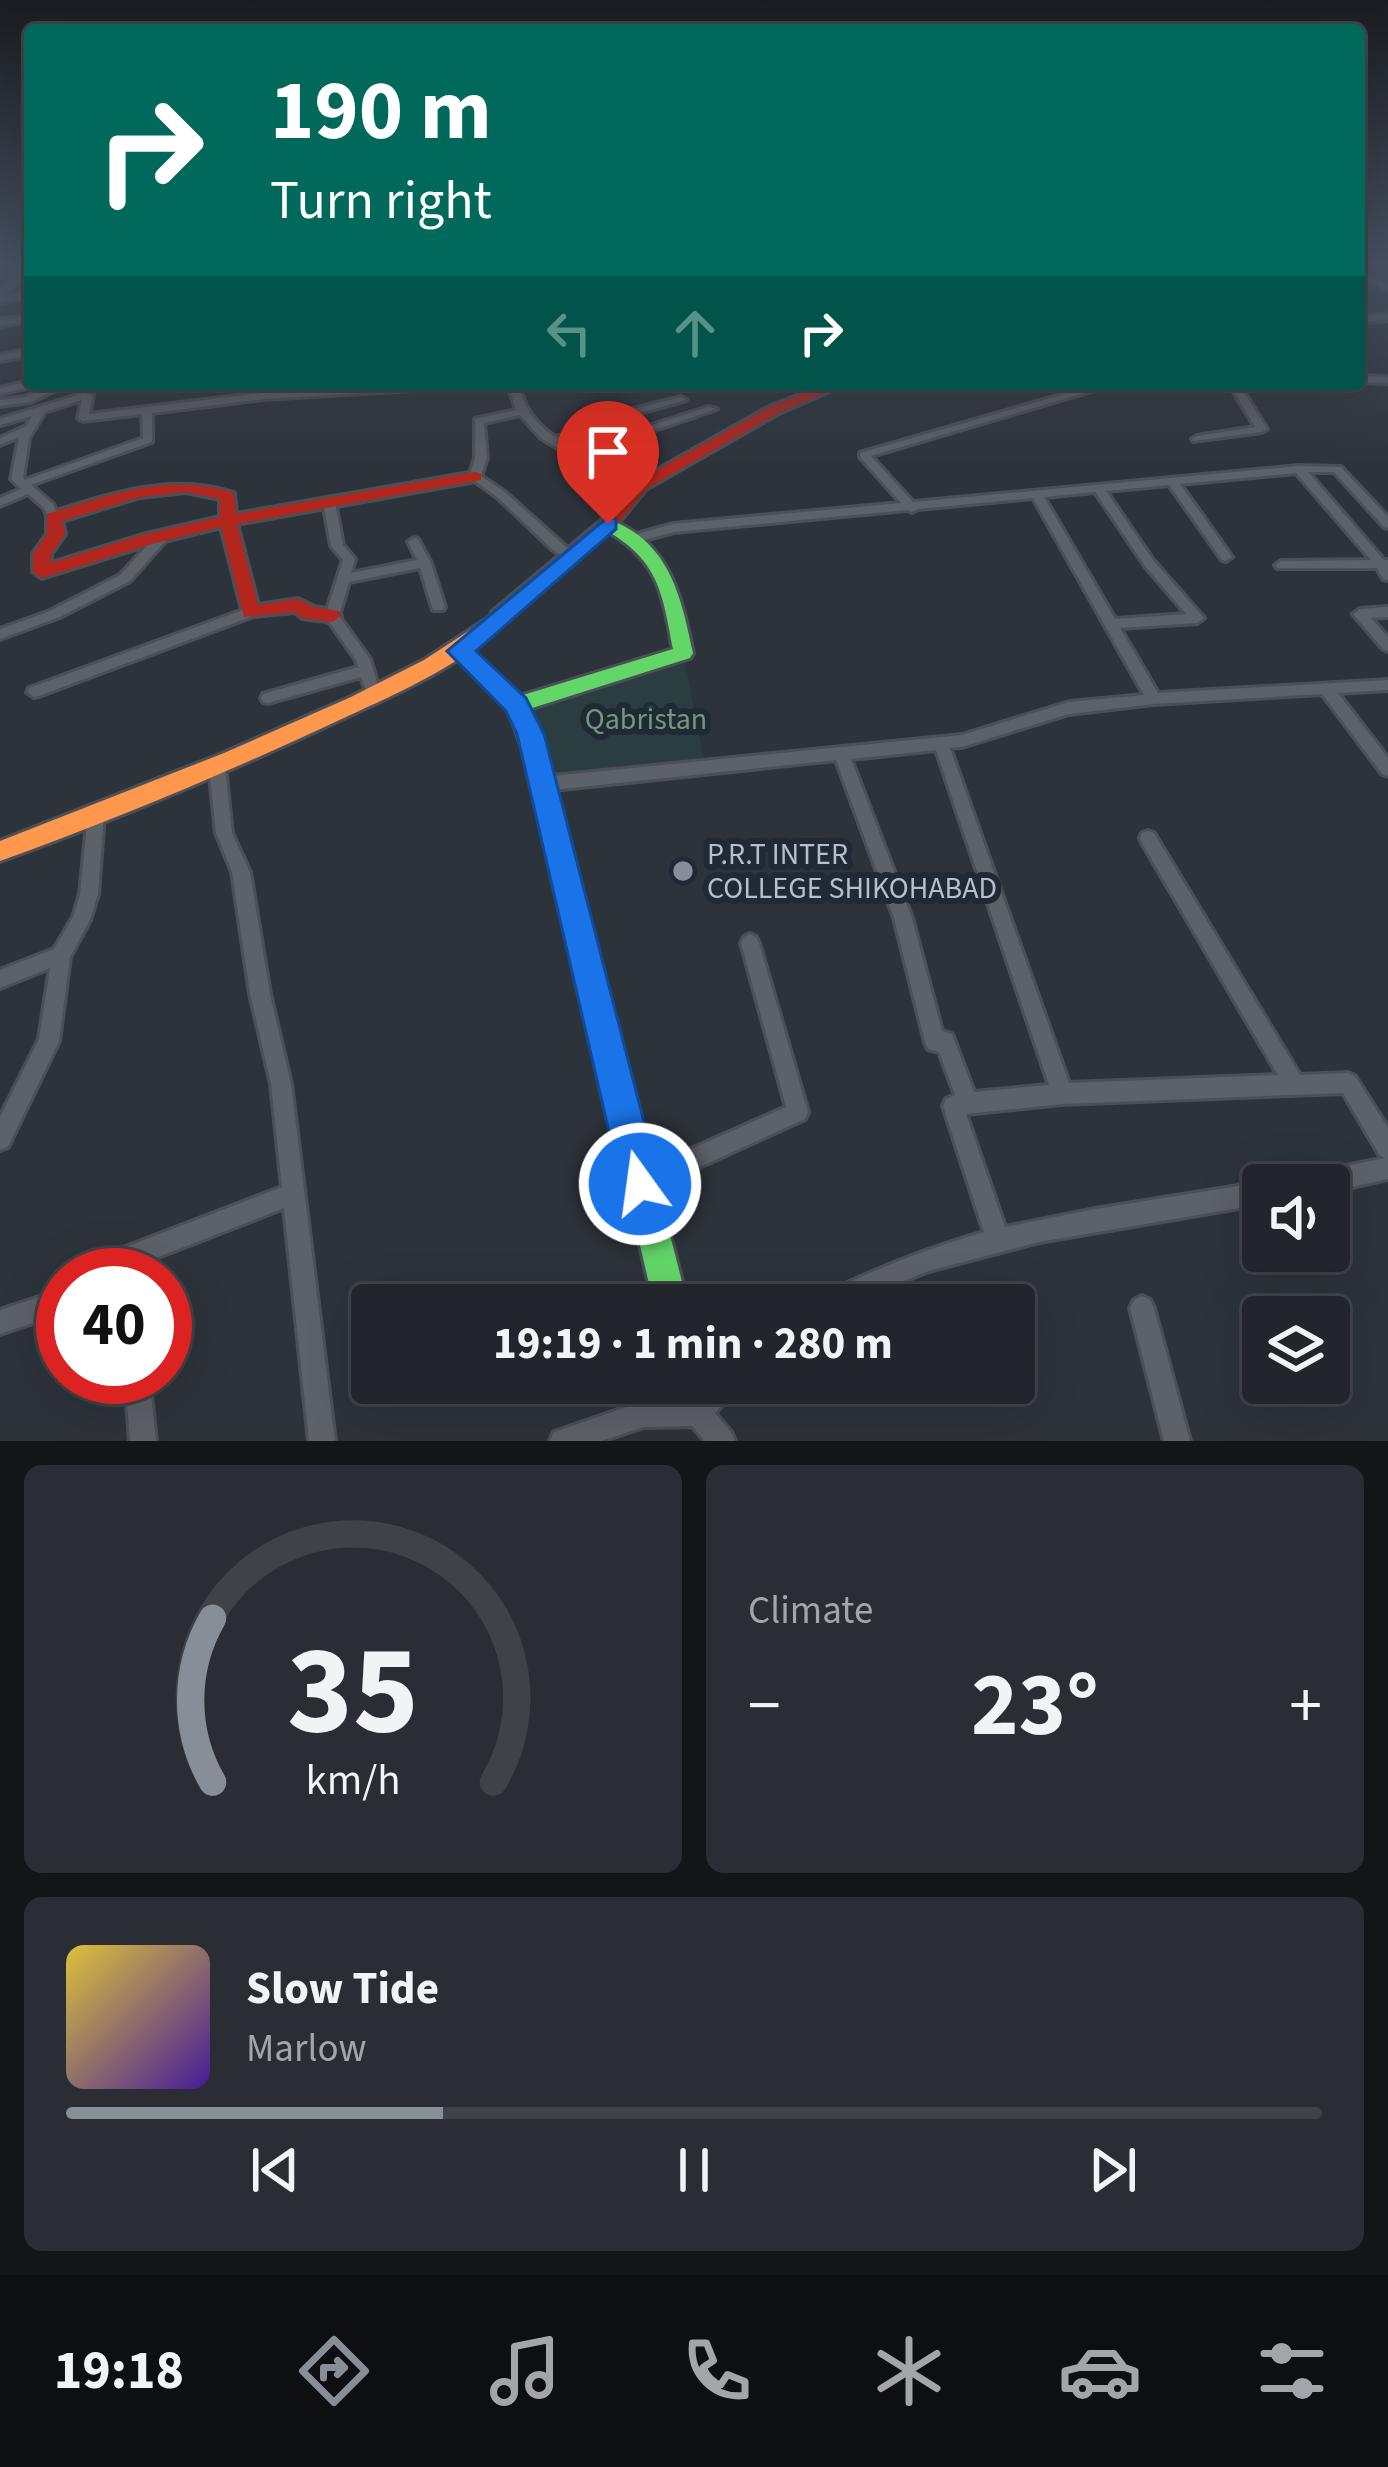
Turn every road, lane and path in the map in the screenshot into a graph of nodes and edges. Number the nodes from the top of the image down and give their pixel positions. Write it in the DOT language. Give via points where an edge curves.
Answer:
graph roads {
  1 [pos="50,390"];
  2 [pos="363,390"];
  3 [pos="514,390"];
  4 [pos="822,390"];
  5 [pos="1089,390"];
  6 [pos="1238,390"];
  7 [pos="681,400"];
  8 [pos="0,403"];
  9 [pos="41,410"];
  10 [pos="712,410"];
  11 [pos="147,412"];
  12 [pos="520,412"];
  13 [pos="0,422"];
  14 [pos="35,425"];
  15 [pos="1197,439"];
  16 [pos="554,441"];
  17 [pos="0,442"];
  18 [pos="579,452"];
  19 [pos="1299,470"];
  20 [pos="475,477"];
  21 [pos="1174,483"];
  22 [pos="28,486"];
  23 [pos="640,486"];
  24 [pos="1100,490"];
  25 [pos="1038,497"];
  26 [pos="0,502"];
  27 [pos="329,502"];
  28 [pos="912,508"];
  29 [pos="52,518"];
  30 [pos="224,521"];
  31 [pos="608,524"];
  32 [pos="1388,524"];
  33 [pos="163,536"];
  34 [pos="641,537"];
  35 [pos="414,542"];
  36 [pos="570,557"];
  37 [pos="1226,557"];
  38 [pos="425,563"];
  39 [pos="1281,565"];
  40 [pos="1386,568"];
  41 [pos="344,579"];
  42 [pos="438,607"];
  43 [pos="250,612"];
  44 [pos="1388,612"];
  45 [pos="332,616"];
  46 [pos="1111,624"];
  47 [pos="0,634"];
  48 [pos="1388,646"];
  49 [pos="460,651"];
  50 [pos="366,670"];
  51 [pos="1388,685"];
  52 [pos="1326,688"];
  53 [pos="34,692"];
  54 [pos="374,696"];
  55 [pos="268,698"];
  56 [pos="1154,699"];
  57 [pos="517,705"];
  58 [pos="940,743"];
  59 [pos="841,753"];
  60 [pos="217,767"];
  61 [pos="1388,770"];
  62 [pos="543,784"];
  63 [pos="96,814"];
  64 [pos="1148,838"];
  65 [pos="0,851"];
  66 [pos="750,943"];
  67 [pos="61,955"];
  68 [pos="0,979"];
  69 [pos="1295,1085"];
  70 [pos="1063,1094"];
  71 [pos="968,1103"];
  72 [pos="0,1139"];
  73 [pos="1388,1148"];
  74 [pos="1388,1168"];
  75 [pos="1350,1176"];
  76 [pos="640,1184"];
  77 [pos="292,1194"];
  78 [pos="1242,1197"];
  79 [pos="998,1241"];
  80 [pos="152,1248"];
  81 [pos="666,1284"];
  82 [pos="863,1284"];
  83 [pos="1142,1308"];
  84 [pos="36,1310"];
  85 [pos="0,1322"];
  86 [pos="140,1404"];
  87 [pos="696,1404"];
  88 [pos="706,1404"];
  89 [pos="698,1413"];
  90 [pos="143,1441"];
  91 [pos="322,1441"];
  92 [pos="563,1441"];
  93 [pos="722,1441"];
  94 [pos="1177,1441"];
  1 -- 8 [label="street"];
  2 -- 11 [label="street"];
  3 -- 12 [label="street"];
  4 -- 23 [label="street"];
  5 -- 28 [label="street" via="864,455"];
  6 -- 15 [label="street" via="1262,429"];
  7 -- 16 [label="street"];
  9 -- 11 [label="street" via="88,395 82,418"];
  9 -- 13 [label="street"];
  9 -- 14 [label="street"];
  10 -- 18 [label="street"];
  11 -- 22 [label="street" via="148,440"];
  12 -- 16 [label="street"];
  12 -- 20 [label="street" via="479,421"];
  14 -- 17 [label="street"];
  14 -- 22 [label="street" via="23,438 17,479"];
  16 -- 18 [label="street"];
  18 -- 23 [label="street"];
  19 -- 21 [label="street"];
  19 -- 32 [label="street" via="1337,469"];
  19 -- 40 [label="street"];
  20 -- 27 [label="street"];
  20 -- 36 [label="street"];
  21 -- 24 [label="street"];
  21 -- 37 [label="street"];
  22 -- 26 [label="street"];
  22 -- 29 [label="street"];
  23 -- 31 [label="street"];
  24 -- 25 [label="street"];
  24 -- 46 [label="street" via="1197,618"];
  25 -- 28 [label="street"];
  25 -- 46 [label="street"];
  27 -- 30 [label="street"];
  27 -- 41 [label="street" via="337,546 349,559"];
  28 -- 34 [label="street"];
  29 -- 30 [label="street" via="186,488 228,496"];
  29 -- 33 [label="street" via="56,533 42,554 42,572"];
  30 -- 33 [label="street"];
  30 -- 43 [label="street"];
  31 -- 34 [label="street"];
  31 -- 36 [label="street"];
  33 -- 47 [label="street" via="125,578"];
  34 -- 57 [label="street" via="660,560 683,653"];
  35 -- 38 [label="street"];
  36 -- 49 [label="street"];
  38 -- 41 [label="street"];
  38 -- 42 [label="street"];
  39 -- 40 [label="street"];
  41 -- 45 [label="street"];
  43 -- 45 [label="street" via="298,604"];
  43 -- 53 [label="street"];
  44 -- 48 [label="street" via="1360,614"];
  45 -- 50 [label="street"];
  46 -- 56 [label="street"];
  49 -- 54 [label="street"];
  49 -- 57 [label="street"];
  50 -- 54 [label="street"];
  50 -- 55 [label="street"];
  51 -- 52 [label="street"];
  52 -- 56 [label="street"];
  52 -- 61 [label="street"];
  54 -- 60 [label="street"];
  56 -- 58 [label="street" via="1069,708"];
  57 -- 62 [label="street"];
  58 -- 59 [label="street"];
  58 -- 70 [label="street"];
  59 -- 62 [label="street"];
  59 -- 71 [label="street" via="903,918 935,1042 945,1041"];
  60 -- 63 [label="street"];
  60 -- 77 [label="street" via="224,833 241,872 281,1084"];
  62 -- 76 [label="street"];
  63 -- 65 [label="street"];
  63 -- 67 [label="street" via="88,894"];
  64 -- 69 [label="street"];
  66 -- 76 [label="street" via="798,1112"];
  67 -- 68 [label="street"];
  67 -- 72 [label="street" via="49,1041"];
  69 -- 70 [label="street"];
  69 -- 73 [label="street" via="1348,1083"];
  70 -- 71 [label="street"];
  71 -- 79 [label="street" via="953,1106"];
  74 -- 75 [label="street"];
  76 -- 81 [label="street"];
  77 -- 80 [label="street"];
  77 -- 91 [label="street"];
  78 -- 79 [label="street"];
  79 -- 82 [label="street" via="948,1250"];
  83 -- 94 [label="street"];
  84 -- 85 [label="street"];
  86 -- 90 [label="street"];
  87 -- 89 [label="street"];
  88 -- 89 [label="street"];
  89 -- 92 [label="street" via="644,1414"];
  89 -- 93 [label="street"];
}
